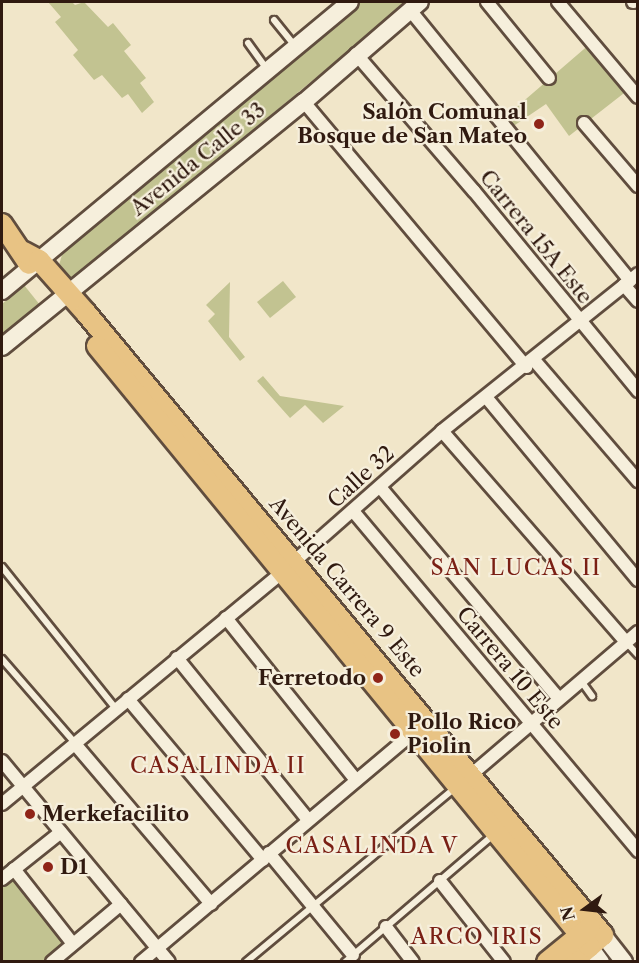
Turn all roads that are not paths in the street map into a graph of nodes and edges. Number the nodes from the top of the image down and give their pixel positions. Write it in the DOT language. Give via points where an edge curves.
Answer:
graph roads {
  1 [pos="350,2"];
  2 [pos="487,2"];
  3 [pos="558,2"];
  4 [pos="415,6"];
  5 [pos="274,20"];
  6 [pos="248,43"];
  7 [pos="295,46"];
  8 [pos="356,54"];
  9 [pos="268,69"];
  10 [pos="549,78"];
  11 [pos="638,98"];
  12 [pos="304,102"];
  13 [pos="584,123"];
  14 [pos="638,186"];
  15 [pos="2,224"];
  16 [pos="31,260"];
  17 [pos="630,280"];
  18 [pos="2,291"];
  19 [pos="63,297"];
  20 [pos="638,301"];
  21 [pos="582,322"];
  22 [pos="2,347"];
  23 [pos="530,364"];
  24 [pos="638,391"];
  25 [pos="486,397"];
  26 [pos="442,431"];
  27 [pos="638,481"];
  28 [pos="380,487"];
  29 [pos="353,511"];
  30 [pos="288,566"];
  31 [pos="2,567"];
  32 [pos="638,580"];
  33 [pos="226,618"];
  34 [pos="638,632"];
  35 [pos="626,642"];
  36 [pos="638,655"];
  37 [pos="2,658"];
  38 [pos="177,658"];
  39 [pos="580,681"];
  40 [pos="592,696"];
  41 [pos="128,699"];
  42 [pos="559,699"];
  43 [pos="116,709"];
  44 [pos="531,723"];
  45 [pos="412,734"];
  46 [pos="75,744"];
  47 [pos="2,761"];
  48 [pos="472,774"];
  49 [pos="356,780"];
  50 [pos="23,786"];
  51 [pos="456,787"];
  52 [pos="2,804"];
  53 [pos="308,820"];
  54 [pos="61,832"];
  55 [pos="495,833"];
  56 [pos="638,851"];
  57 [pos="266,857"];
  58 [pos="14,869"];
  59 [pos="2,879"];
  60 [pos="440,881"];
  61 [pos="121,904"];
  62 [pos="211,904"];
  63 [pos="312,908"];
  64 [pos="386,927"];
  65 [pos="593,941"];
  66 [pos="73,944"];
  67 [pos="157,948"];
  68 [pos="349,958"];
  69 [pos="52,962"];
  70 [pos="141,962"];
  71 [pos="169,962"];
  72 [pos="246,962"];
  73 [pos="413,962"];
  74 [pos="504,962"];
  75 [pos="548,962"];
  76 [pos="572,962"];
  77 [pos="624,962"];
  1 -- 7 [label="street, Avenida Calle 33"];
  2 -- 10 [label="street"];
  3 -- 11 [label="street"];
  4 -- 8 [label="street, Avenida Calle 33"];
  4 -- 17 [label="street"];
  5 -- 7 [label="lane"];
  6 -- 9 [label="lane"];
  7 -- 9 [label="street, Avenida Calle 33"];
  8 -- 12 [label="street, Avenida Calle 33"];
  8 -- 21 [label="street, Carrera 15A Este"];
  9 -- 16 [label="street, Avenida Calle 33"];
  12 -- 19 [label="street, Avenida Calle 33"];
  12 -- 23 [label="street"];
  13 -- 14 [label="street"];
  15 -- 16 [label="main road, Avenida Carrera 9 Este"];
  16 -- 18 [label="street, Avenida Calle 33"];
  16 -- 19 [label="main road, Avenida Carrera 9 Este"];
  17 -- 20 [label="street"];
  17 -- 21 [label="street, Calle 32"];
  19 -- 22 [label="street, Avenida Calle 33"];
  19 -- 30 [label="main road, Avenida Carrera 9 Este"];
  21 -- 23 [label="street, Calle 32"];
  21 -- 24 [label="street, Carrera 15A Este"];
  23 -- 25 [label="street, Calle 32"];
  23 -- 27 [label="street"];
  25 -- 26 [label="street, Calle 32"];
  25 -- 32 [label="street"];
  26 -- 28 [label="street, Calle 32"];
  26 -- 35 [label="street"];
  28 -- 29 [label="street, Calle 32"];
  28 -- 42 [label="street"];
  29 -- 30 [label="street, Calle 32"];
  29 -- 44 [label="street, Carrera 10 Este"];
  30 -- 33 [label="street, Calle 32"];
  30 -- 45 [label="main road, Avenida Carrera 9 Este"];
  30 -- 48 [label="main road, Avenida Carrera 9 Este"];
  31 -- 43 [label="lane"];
  33 -- 38 [label="street, Calle 32"];
  33 -- 49 [label="street"];
  34 -- 35 [label="street"];
  35 -- 36 [label="lane"];
  35 -- 39 [label="street"];
  37 -- 46 [label="lane"];
  38 -- 41 [label="street, Calle 32"];
  38 -- 53 [label="street"];
  39 -- 40 [label="lane"];
  39 -- 42 [label="street"];
  41 -- 43 [label="street, Calle 32"];
  41 -- 57 [label="street"];
  42 -- 44 [label="street"];
  43 -- 46 [label="street, Calle 32"];
  44 -- 48 [label="street"];
  44 -- 56 [label="street, Carrera 10 Este"];
  45 -- 49 [label="street"];
  45 -- 51 [label="main road, Avenida Carrera 9 Este"];
  46 -- 50 [label="street, Calle 32"];
  46 -- 62 [label="street"];
  47 -- 50 [label="street"];
  48 -- 51 [label="street"];
  48 -- 65 [label="main road, Avenida Carrera 9 Este"];
  49 -- 53 [label="street"];
  50 -- 52 [label="street, Calle 32"];
  50 -- 54 [label="street"];
  51 -- 55 [label="main road, Avenida Carrera 9 Este"];
  51 -- 63 [label="lane"];
  53 -- 57 [label="street"];
  54 -- 58 [label="street"];
  54 -- 61 [label="street"];
  55 -- 60 [label="lane"];
  55 -- 65 [label="main road, Avenida Carrera 9 Este"];
  57 -- 62 [label="street"];
  57 -- 63 [label="street"];
  58 -- 59 [label="street"];
  58 -- 66 [label="street"];
  60 -- 64 [label="lane"];
  60 -- 74 [label="street"];
  61 -- 66 [label="street"];
  61 -- 67 [label="street"];
  62 -- 67 [label="street"];
  63 -- 68 [label="street"];
  63 -- 72 [label="lane"];
  64 -- 68 [label="lane"];
  64 -- 73 [label="street"];
  65 -- 75 [label="main road"];
  65 -- 76 [label="main road"];
  65 -- 77 [label="street, Avenida Carrera 9 Este"];
  66 -- 69 [label="street"];
  67 -- 70 [label="street"];
  67 -- 71 [label="street"];
}
